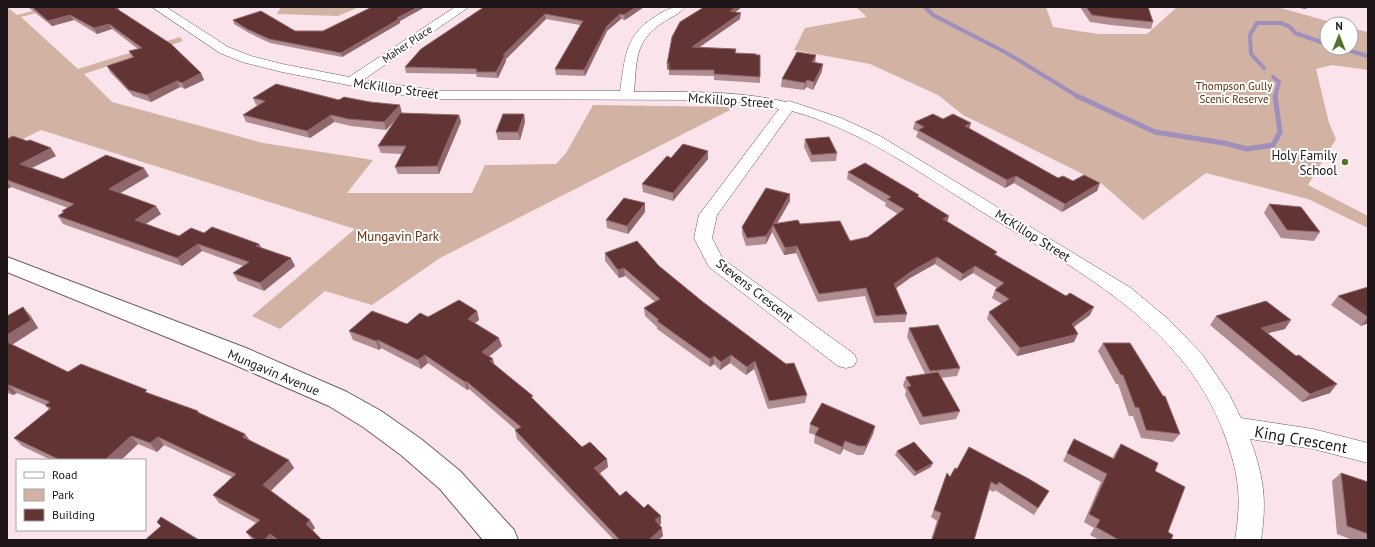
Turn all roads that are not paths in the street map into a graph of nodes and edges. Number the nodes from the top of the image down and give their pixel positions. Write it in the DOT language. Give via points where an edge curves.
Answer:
graph roads {
  1 [pos="158,7"];
  2 [pos="463,7"];
  3 [pos="680,7"];
  4 [pos="351,82"];
  5 [pos="626,95"];
  6 [pos="789,105"];
  7 [pos="7,264"];
  8 [pos="846,360"];
  9 [pos="1234,427"];
  10 [pos="1368,453"];
  11 [pos="502,540"];
  12 [pos="1248,540"];
  1 -- 4 [label="street, McKillop Street" via="235,55"];
  2 -- 4 [label="street, Maher Place"];
  3 -- 5 [label="street" via="646,29 640,36 634,46"];
  4 -- 5 [label="street, McKillop Street" via="441,95"];
  5 -- 6 [label="street, McKillop Street" via="728,97"];
  6 -- 8 [label="street, Stevens Crescent" via="708,214 703,238 716,263"];
  6 -- 9 [label="street, McKillop Street" via="832,118 875,139 1125,294 1183,347 1215,391"];
  7 -- 11 [label="main road, Mungavin Avenue" via="237,355 338,399 372,419 450,480"];
  9 -- 10 [label="street, King Crescent" via="1313,439"];
  9 -- 12 [label="street, McKillop Street" via="1246,462 1252,500"];
}
